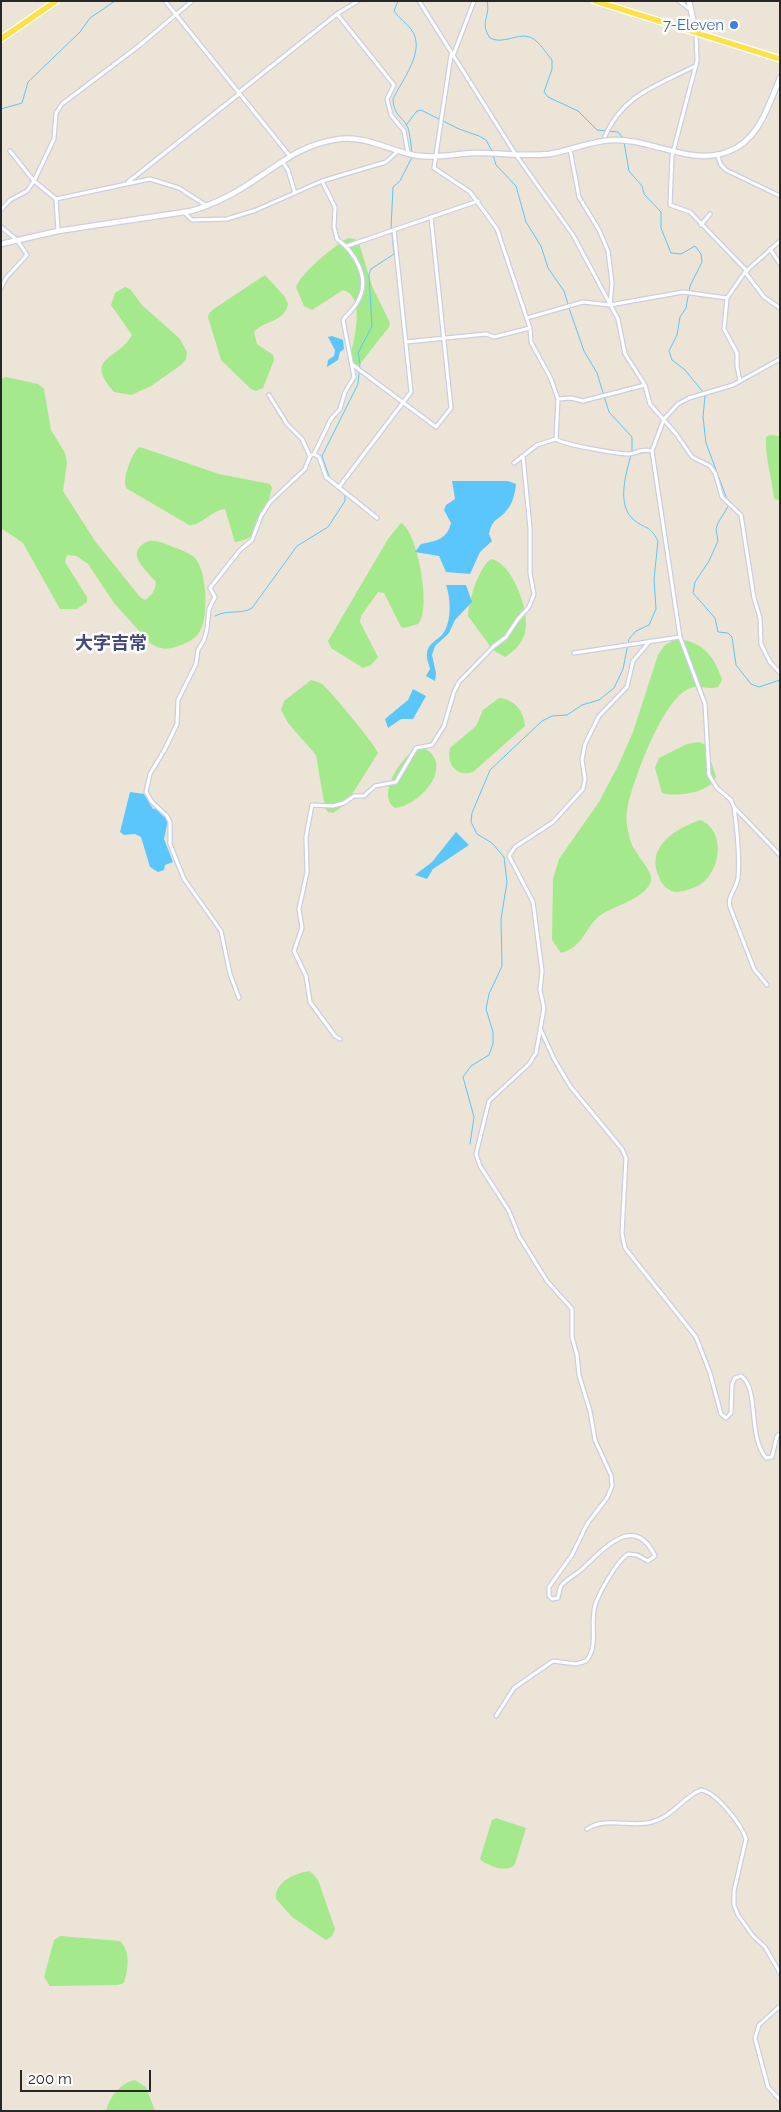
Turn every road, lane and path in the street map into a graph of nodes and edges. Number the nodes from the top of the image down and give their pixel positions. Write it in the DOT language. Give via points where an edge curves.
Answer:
graph roads {
  1 [pos="56,1"];
  2 [pos="165,1"];
  3 [pos="192,1"];
  4 [pos="347,1"];
  5 [pos="358,1"];
  6 [pos="420,1"];
  7 [pos="474,1"];
  8 [pos="595,1"];
  9 [pos="679,1"];
  10 [pos="689,1"];
  11 [pos="351,6"];
  12 [pos="693,12"];
  13 [pos="337,14"];
  14 [pos="176,15"];
  15 [pos="696,32"];
  16 [pos="1,39"];
  17 [pos="452,56"];
  18 [pos="780,59"];
  19 [pos="694,67"];
  20 [pos="780,78"];
  21 [pos="238,93"];
  22 [pos="605,136"];
  23 [pos="570,149"];
  24 [pos="674,150"];
  25 [pos="10,151"];
  26 [pos="398,151"];
  27 [pos="409,153"];
  28 [pos="718,154"];
  29 [pos="288,155"];
  30 [pos="516,155"];
  31 [pos="435,157"];
  32 [pos="281,160"];
  33 [pos="34,181"];
  34 [pos="322,181"];
  35 [pos="128,182"];
  36 [pos="295,192"];
  37 [pos="780,196"];
  38 [pos="56,199"];
  39 [pos="478,201"];
  40 [pos="208,206"];
  41 [pos="1,210"];
  42 [pos="185,213"];
  43 [pos="710,214"];
  44 [pos="431,217"];
  45 [pos="701,225"];
  46 [pos="1,227"];
  47 [pos="394,230"];
  48 [pos="58,231"];
  49 [pos="17,240"];
  50 [pos="780,241"];
  51 [pos="1,244"];
  52 [pos="347,246"];
  53 [pos="770,249"];
  54 [pos="780,264"];
  55 [pos="746,272"];
  56 [pos="1,288"];
  57 [pos="727,298"];
  58 [pos="610,305"];
  59 [pos="780,308"];
  60 [pos="527,318"];
  61 [pos="530,328"];
  62 [pos="444,338"];
  63 [pos="406,342"];
  64 [pos="780,359"];
  65 [pos="353,365"];
  66 [pos="740,381"];
  67 [pos="645,385"];
  68 [pos="269,395"];
  69 [pos="558,400"];
  70 [pos="404,402"];
  71 [pos="664,419"];
  72 [pos="556,439"];
  73 [pos="652,451"];
  74 [pos="312,455"];
  75 [pos="523,456"];
  76 [pos="514,463"];
  77 [pos="339,487"];
  78 [pos="377,518"];
  79 [pos="680,636"];
  80 [pos="650,641"];
  81 [pos="574,653"];
  82 [pos="780,673"];
  83 [pos="734,807"];
  84 [pos="780,855"];
  85 [pos="767,985"];
  86 [pos="239,998"];
  87 [pos="540,1028"];
  88 [pos="340,1038"];
  89 [pos="780,1434"];
  90 [pos="496,1716"];
  91 [pos="587,1829"];
  92 [pos="780,1973"];
  93 [pos="780,2006"];
  94 [pos="780,2100"];
  1 -- 16 [label="main road"];
  2 -- 14 [label="street"];
  3 -- 14 [label="street"];
  4 -- 11 [label="street"];
  5 -- 11 [label="street"];
  6 -- 17 [label="street"];
  7 -- 17 [label="street"];
  8 -- 15 [label="main road"];
  9 -- 12 [label="street"];
  10 -- 12 [label="street"];
  11 -- 13 [label="street"];
  12 -- 15 [label="street"];
  13 -- 21 [label="street"];
  13 -- 27 [label="street" via="394,85 387,100 392,115 404,131"];
  14 -- 21 [label="street"];
  14 -- 33 [label="street" via="62,104 56,113 54,139"];
  15 -- 18 [label="main road"];
  15 -- 19 [label="street" via="697,61"];
  17 -- 30 [label="street"];
  17 -- 31 [label="street"];
  19 -- 22 [label="street" via="640,92 612,119"];
  19 -- 24 [label="street"];
  20 -- 28 [label="street" via="757,129 741,145"];
  21 -- 29 [label="street"];
  21 -- 35 [label="street"];
  23 -- 24 [label="street" via="611,140"];
  23 -- 30 [label="street"];
  23 -- 58 [label="street" via="579,197 608,251 612,283"];
  24 -- 28 [label="street" via="701,156"];
  24 -- 45 [label="street" via="670,205 690,212"];
  25 -- 33 [label="street"];
  26 -- 27 [label="street"];
  26 -- 29 [label="street" via="368,141 342,138 305,147"];
  26 -- 34 [label="street" via="386,162"];
  27 -- 31 [label="street"];
  28 -- 37 [label="street" via="726,170"];
  29 -- 32 [label="street"];
  30 -- 31 [label="street"];
  30 -- 58 [label="street" via="573,235"];
  31 -- 39 [label="street" via="434,168 461,184"];
  32 -- 36 [label="street"];
  32 -- 40 [label="street" via="240,190"];
  33 -- 38 [label="street"];
  33 -- 41 [label="street" via="27,191 10,200"];
  34 -- 36 [label="street"];
  34 -- 52 [label="street" via="335,207 337,239"];
  35 -- 38 [label="street"];
  35 -- 40 [label="street" via="150,179 178,188"];
  36 -- 42 [label="street" via="227,219 192,220"];
  38 -- 48 [label="street"];
  39 -- 44 [label="street"];
  39 -- 60 [label="street" via="497,229"];
  40 -- 42 [label="street"];
  42 -- 48 [label="street"];
  43 -- 45 [label="street"];
  44 -- 47 [label="street"];
  44 -- 62 [label="street"];
  45 -- 55 [label="street" via="728,249"];
  46 -- 49 [label="street"];
  47 -- 52 [label="street"];
  47 -- 63 [label="street"];
  48 -- 49 [label="street"];
  49 -- 51 [label="street"];
  49 -- 56 [label="street" via="27,255"];
  50 -- 53 [label="street"];
  52 -- 65 [label="street" via="362,275 363,290 343,320"];
  53 -- 54 [label="street"];
  53 -- 55 [label="street"];
  55 -- 57 [label="street"];
  55 -- 59 [label="street" via="764,297"];
  57 -- 58 [label="street" via="683,292"];
  57 -- 66 [label="street" via="724,329 737,354"];
  58 -- 60 [label="street" via="583,302"];
  58 -- 67 [label="street" via="618,319 624,354"];
  60 -- 61 [label="street"];
  61 -- 62 [label="street" via="494,337 486,334"];
  61 -- 69 [label="street" via="531,342"];
  62 -- 63 [label="street"];
  62 -- 70 [label="street" via="451,408 436,427"];
  63 -- 70 [label="street" via="411,392"];
  64 -- 66 [label="street"];
  65 -- 70 [label="street"];
  65 -- 74 [label="street" via="354,377 340,409"];
  66 -- 71 [label="street" via="690,398 678,404"];
  67 -- 69 [label="street" via="582,401 571,398"];
  67 -- 71 [label="street" via="650,404"];
  68 -- 74 [label="street"];
  69 -- 72 [label="street"];
  70 -- 77 [label="street"];
  71 -- 73 [label="street"];
  71 -- 82 [label="street" via="692,457 710,466 722,497 741,515 760,618 761,644"];
  72 -- 73 [label="street" via="594,450 629,455 642,449"];
  72 -- 75 [label="street" via="537,445"];
  73 -- 79 [label="street"];
  74 -- 77 [label="street" via="319,457 326,477"];
  74 -- 86 [label="street" via="305,469 270,502 252,540 210,588 215,597 209,609 204,640 178,700 176,724 150,774 146,792 170,822 170,844 184,879 221,931"];
  75 -- 76 [label="street"];
  75 -- 88 [label="street" via="534,594 529,607 506,637 459,682 439,736 432,745 416,748 396,782 375,786 364,796 354,796 344,803 312,805 306,837 307,872 300,909 302,928 294,951 306,976 310,1002 335,1036"];
  77 -- 78 [label="street"];
  79 -- 80 [label="street"];
  79 -- 83 [label="street" via="705,704 709,775"];
  80 -- 81 [label="street"];
  80 -- 87 [label="street" via="633,661 627,687 599,716 585,744 582,789 553,822 515,847 509,856 530,895 536,915 544,1008"];
  83 -- 84 [label="street"];
  83 -- 85 [label="street" via="738,873 736,887 729,898 730,908 754,969"];
  87 -- 89 [label="street" via="570,1086 622,1149 626,1158 622,1233 625,1248 696,1337 721,1414 726,1418 731,1414 732,1384 741,1376 749,1387 757,1445 766,1458 772,1457"];
  87 -- 90 [label="street" via="533,1058 489,1101 476,1154 519,1236 547,1281 572,1309 572,1336 579,1375 595,1440 612,1480 607,1498 587,1524 572,1555 550,1587 549,1596 558,1598 562,1585 607,1545 622,1536 642,1540 655,1556 648,1561 628,1554 619,1562 594,1608 592,1650 586,1661 576,1664 553,1661 514,1688"];
  91 -- 92 [label="street" via="601,1823 654,1822 694,1792 701,1790 710,1794 730,1814 746,1840 734,1892 738,1915 765,1947"];
  93 -- 94 [label="street" via="759,2025 754,2038 768,2087"];
}
